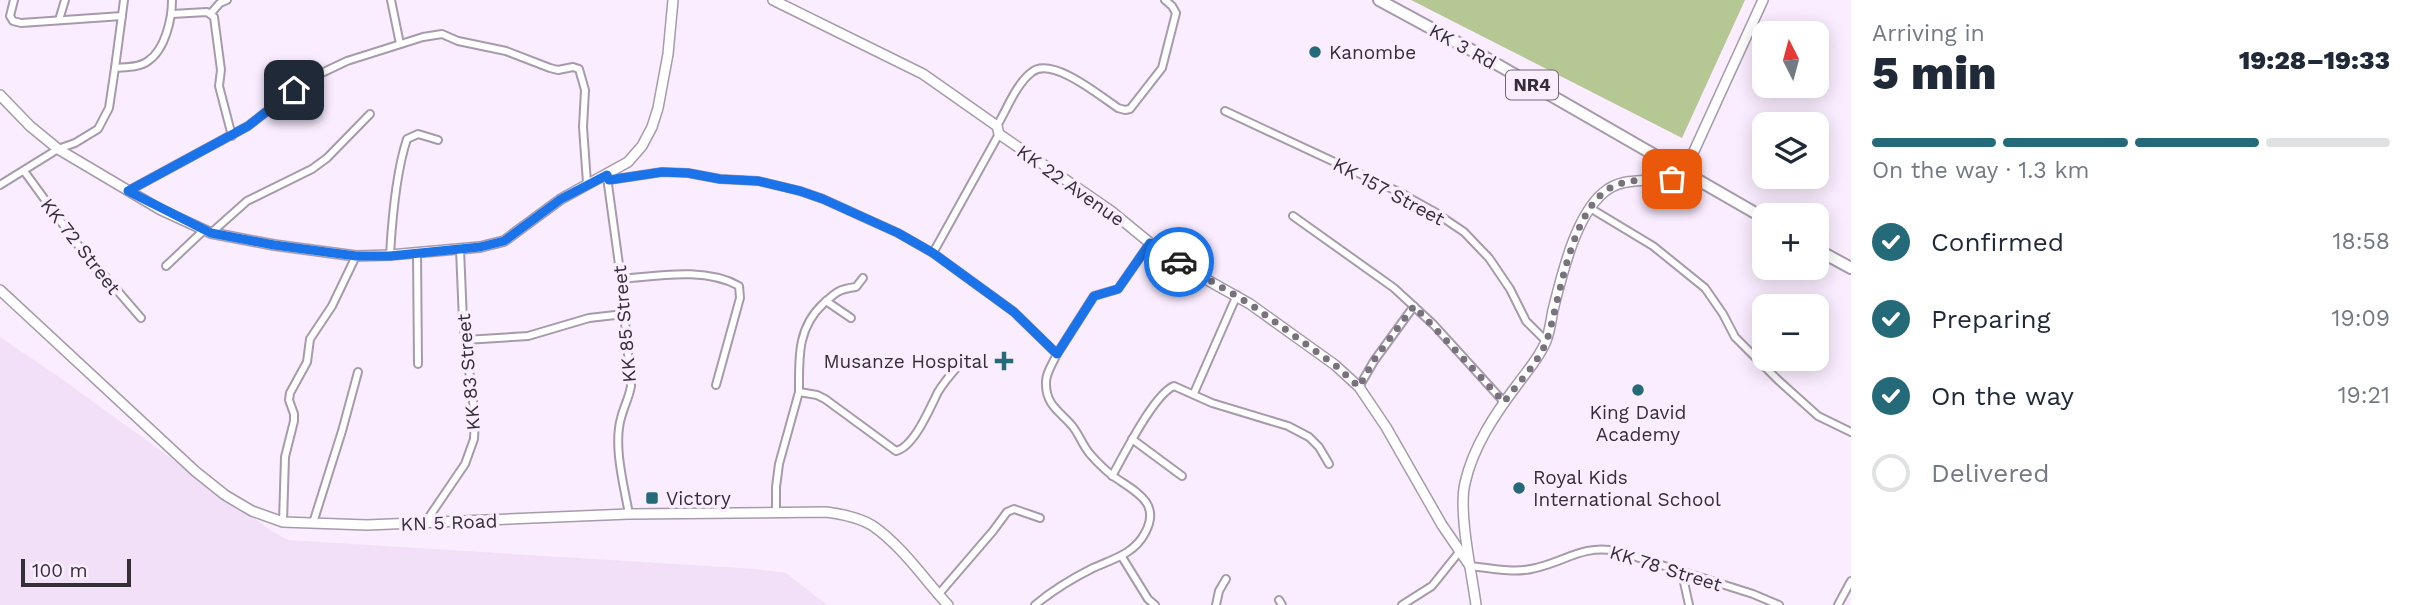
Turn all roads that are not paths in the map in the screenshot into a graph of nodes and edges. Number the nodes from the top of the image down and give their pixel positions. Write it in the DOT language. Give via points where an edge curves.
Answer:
graph roads {
  1 [pos="14,0"];
  2 [pos="65,0"];
  3 [pos="124,0"];
  4 [pos="172,0"];
  5 [pos="227,0"];
  6 [pos="391,0"];
  7 [pos="673,0"];
  8 [pos="773,0"];
  9 [pos="1164,0"];
  10 [pos="1379,0"];
  11 [pos="1763,0"];
  12 [pos="211,13"];
  13 [pos="172,14"];
  14 [pos="122,16"];
  15 [pos="60,20"];
  16 [pos="400,44"];
  17 [pos="115,68"];
  18 [pos="0,95"];
  19 [pos="1225,111"];
  20 [pos="370,114"];
  21 [pos="998,130"];
  22 [pos="232,136"];
  23 [pos="438,140"];
  24 [pos="58,149"];
  25 [pos="24,171"];
  26 [pos="1684,173"];
  27 [pos="608,177"];
  28 [pos="587,183"];
  29 [pos="0,184"];
  30 [pos="128,191"];
  31 [pos="1590,208"];
  32 [pos="1752,211"];
  33 [pos="1293,216"];
  34 [pos="208,231"];
  35 [pos="1150,243"];
  36 [pos="460,249"];
  37 [pos="417,253"];
  38 [pos="933,253"];
  39 [pos="1829,255"];
  40 [pos="356,256"];
  41 [pos="390,256"];
  42 [pos="166,266"];
  43 [pos="1851,268"];
  44 [pos="863,278"];
  45 [pos="621,279"];
  46 [pos="0,290"];
  47 [pos="1237,295"];
  48 [pos="826,301"];
  49 [pos="1414,306"];
  50 [pos="624,314"];
  51 [pos="141,318"];
  52 [pos="851,318"];
  53 [pos="465,340"];
  54 [pos="1546,341"];
  55 [pos="1057,354"];
  56 [pos="418,364"];
  57 [pos="959,365"];
  58 [pos="358,372"];
  59 [pos="716,385"];
  60 [pos="1359,387"];
  61 [pos="799,392"];
  62 [pos="1194,394"];
  63 [pos="1504,402"];
  64 [pos="1851,432"];
  65 [pos="1132,439"];
  66 [pos="1329,464"];
  67 [pos="1112,475"];
  68 [pos="1182,476"];
  69 [pos="776,511"];
  70 [pos="629,513"];
  71 [pos="1040,518"];
  72 [pos="283,522"];
  73 [pos="313,523"];
  74 [pos="425,523"];
  75 [pos="1460,551"];
  76 [pos="1122,556"];
  77 [pos="1471,566"];
  78 [pos="1682,573"];
  79 [pos="1226,579"];
  80 [pos="1851,582"];
  81 [pos="938,594"];
  82 [pos="948,605"];
  83 [pos="1035,605"];
  84 [pos="1154,605"];
  85 [pos="1216,605"];
  86 [pos="1402,605"];
  87 [pos="1476,605"];
  88 [pos="1689,605"];
  89 [pos="1779,605"];
  90 [pos="1838,605"];
  1 -- 15 [label="street" via="13,21"];
  2 -- 15 [label="street"];
  3 -- 14 [label="street"];
  4 -- 13 [label="street"];
  5 -- 12 [label="street"];
  6 -- 16 [label="street"];
  7 -- 27 [label="main road" via="668,54 652,127 628,162"];
  8 -- 21 [label="main road, KK 22 Avenue" via="914,69"];
  9 -- 21 [label="street" via="1176,13 1161,68 1130,109 1118,108 1072,78 1043,67 1024,80"];
  10 -- 26 [label="highway, KK 3 Rd / NR4"];
  11 -- 26 [label="main road"];
  12 -- 13 [label="street"];
  12 -- 22 [label="street" via="221,70 219,86"];
  13 -- 17 [label="street" via="159,50 148,62"];
  14 -- 15 [label="street"];
  14 -- 17 [label="street"];
  16 -- 22 [label="street" via="307,80"];
  16 -- 28 [label="street" via="442,34 558,70 576,67 585,90"];
  17 -- 24 [label="street" via="109,108 98,129"];
  18 -- 24 [label="main road"];
  19 -- 54 [label="street, KK 157 Street" via="1401,193 1464,232 1489,258 1526,321"];
  20 -- 34 [label="street" via="312,169 247,201"];
  21 -- 35 [label="main road, KK 22 Avenue"];
  21 -- 38 [label="street"];
  22 -- 30 [label="street"];
  23 -- 41 [label="street" via="418,134 407,139 392,216"];
  24 -- 25 [label="street"];
  24 -- 30 [label="main road"];
  25 -- 29 [label="street"];
  25 -- 51 [label="street, KK 72 Street" via="78,245"];
  26 -- 31 [label="main road" via="1672,179 1641,179 1613,187"];
  26 -- 32 [label="highway, KK 3 Rd / NR4"];
  27 -- 28 [label="main road"];
  27 -- 38 [label="street" via="680,172 758,181 800,191"];
  27 -- 45 [label="street, KK 85 Street"];
  28 -- 36 [label="main road" via="504,241"];
  30 -- 34 [label="main road"];
  31 -- 54 [label="main road" via="1573,246"];
  31 -- 64 [label="street" via="1653,246 1705,288 1735,337 1769,372 1818,416"];
  33 -- 49 [label="street"];
  34 -- 40 [label="main road"];
  34 -- 42 [label="street"];
  35 -- 47 [label="main road, KK 22 Avenue"];
  35 -- 55 [label="street" via="1118,289 1094,296"];
  36 -- 37 [label="main road"];
  36 -- 53 [label="street, KK 83 Street"];
  37 -- 41 [label="main road"];
  37 -- 56 [label="street"];
  38 -- 55 [label="street" via="1014,312"];
  39 -- 43 [label="highway"];
  40 -- 41 [label="main road"];
  40 -- 72 [label="street" via="313,333 307,362 290,393 294,421 285,457"];
  44 -- 48 [label="street" via="856,287 843,288"];
  45 -- 50 [label="street, KK 85 Street"];
  45 -- 59 [label="street" via="680,274 739,286 740,298"];
  46 -- 72 [label="main road, KN 5 Road" via="195,471 252,511"];
  47 -- 60 [label="main road, KK 22 Avenue"];
  47 -- 62 [label="street"];
  48 -- 52 [label="street"];
  48 -- 61 [label="street" via="811,317 801,341"];
  49 -- 60 [label="street"];
  49 -- 63 [label="street"];
  50 -- 53 [label="street" via="528,336"];
  50 -- 70 [label="street, KK 85 Street" via="631,386 619,436"];
  53 -- 74 [label="street, KK 83 Street" via="474,439 465,464"];
  54 -- 63 [label="main road"];
  55 -- 67 [label="street" via="1045,379 1054,409 1071,425 1088,453"];
  57 -- 61 [label="street" via="906,445 896,451 817,395"];
  58 -- 73 [label="street"];
  60 -- 75 [label="main road, KK 22 Avenue"];
  61 -- 69 [label="street" via="779,464"];
  62 -- 65 [label="street" via="1180,387 1168,388"];
  62 -- 66 [label="street" via="1288,426 1309,437"];
  63 -- 77 [label="main road" via="1480,444 1464,486"];
  65 -- 67 [label="street"];
  65 -- 68 [label="street"];
  67 -- 76 [label="street" via="1138,492 1150,510 1146,532 1137,546"];
  69 -- 70 [label="main road, KN 5 Road"];
  69 -- 81 [label="main road, KN 5 Road" via="846,515 871,524"];
  70 -- 74 [label="main road, KN 5 Road"];
  71 -- 81 [label="street" via="1014,509 1007,512"];
  72 -- 73 [label="main road, KN 5 Road"];
  73 -- 74 [label="main road, KN 5 Road"];
  75 -- 77 [label="main road, KK 22 Avenue"];
  75 -- 86 [label="street" via="1432,586"];
  76 -- 83 [label="street" via="1069,581"];
  76 -- 84 [label="street"];
  77 -- 78 [label="street, KK 78 Street" via="1523,571 1577,552 1604,548"];
  77 -- 87 [label="main road"];
  78 -- 88 [label="street"];
  78 -- 89 [label="street, KK 78 Street"];
  79 -- 85 [label="street"];
  80 -- 90 [label="street"];
  81 -- 82 [label="main road, KN 5 Road"];
}
